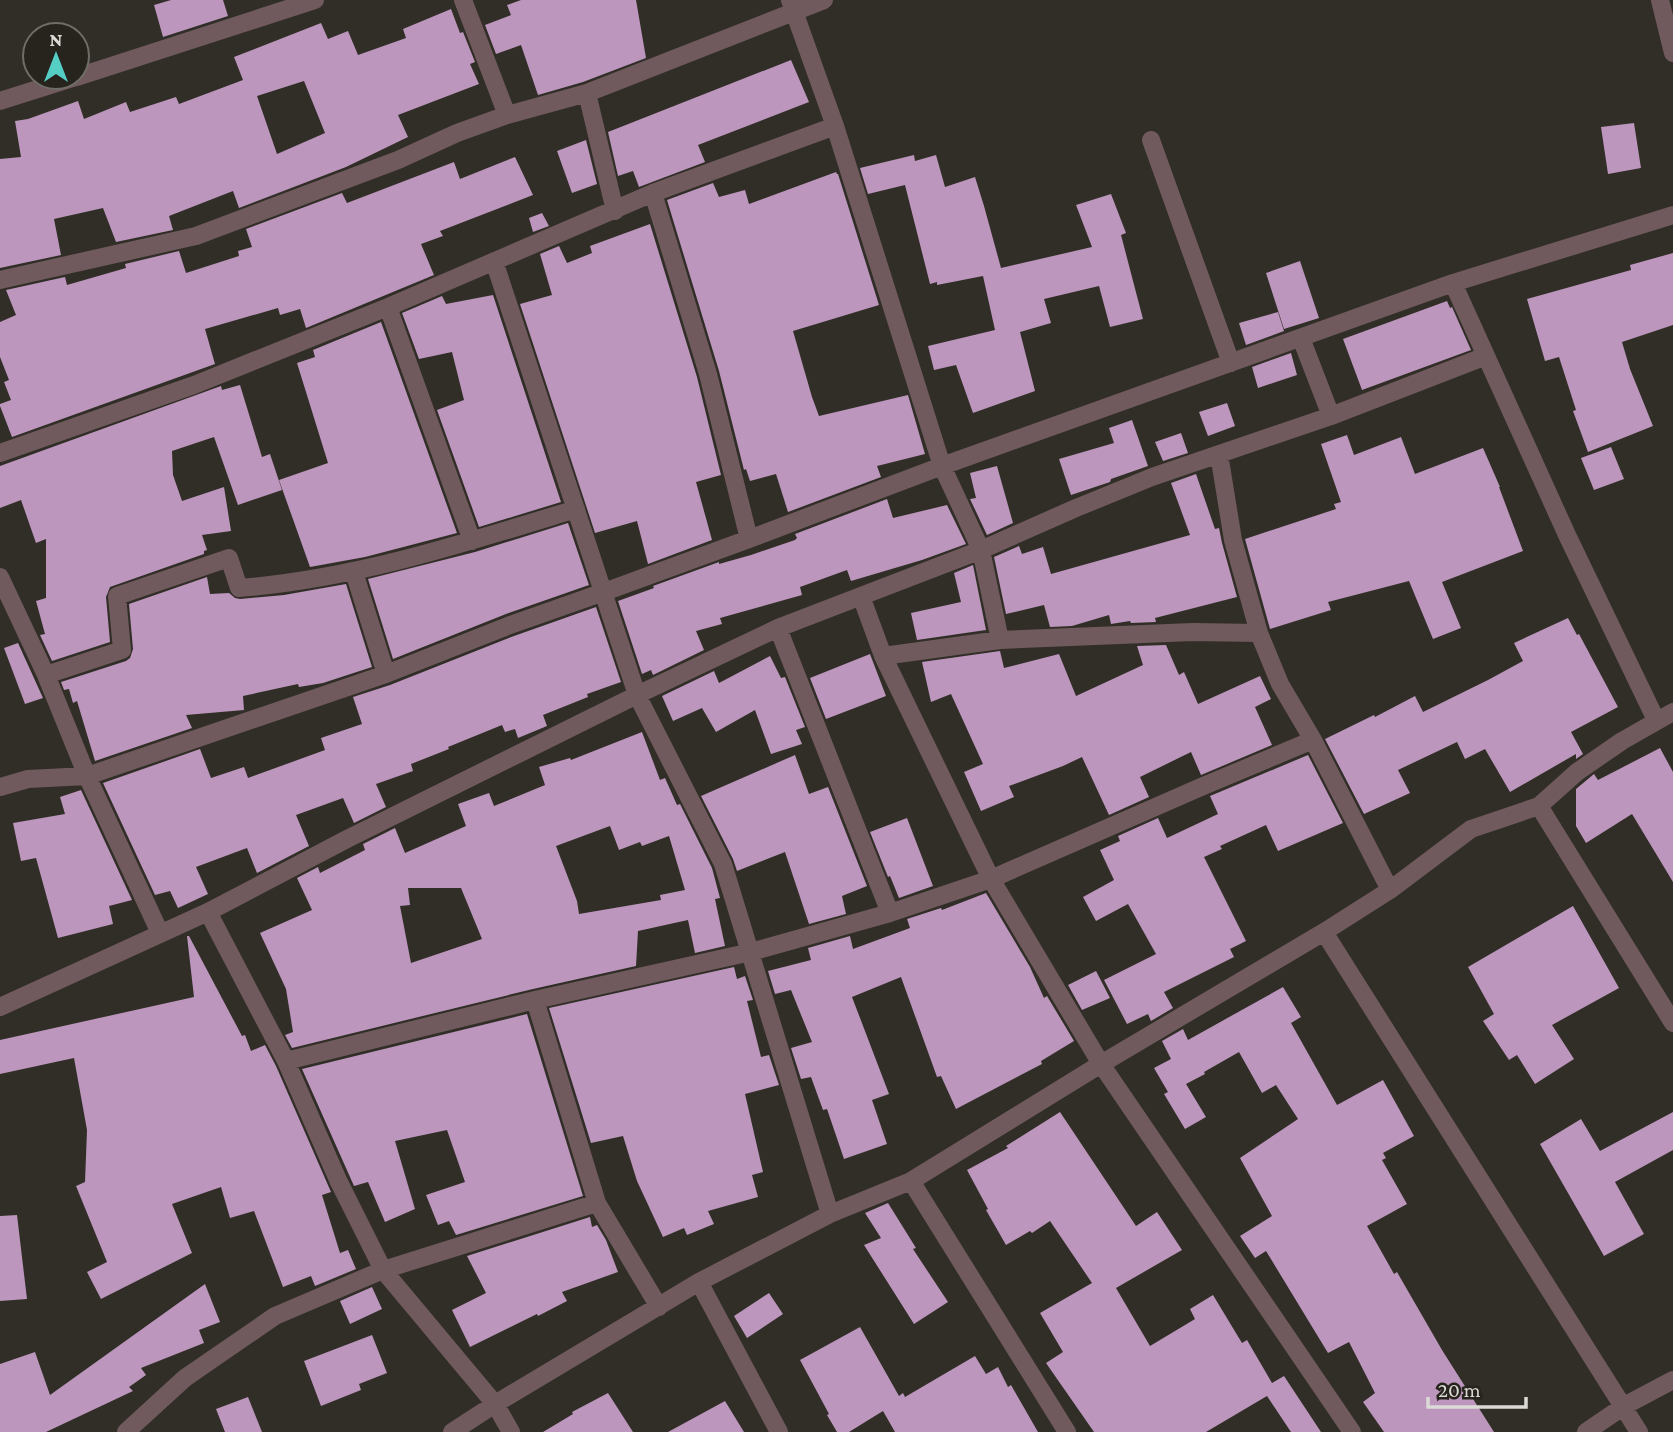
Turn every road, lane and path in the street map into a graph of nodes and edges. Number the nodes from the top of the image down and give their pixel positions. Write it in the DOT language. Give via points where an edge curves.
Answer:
graph roads {
  1 [pos="314,0"];
  2 [pos="463,0"];
  3 [pos="824,0"];
  4 [pos="1660,0"];
  5 [pos="791,5"];
  6 [pos="1673,53"];
  7 [pos="91,72"];
  8 [pos="32,91"];
  9 [pos="587,93"];
  10 [pos="0,101"];
  11 [pos="507,115"];
  12 [pos="835,126"];
  13 [pos="1151,140"];
  14 [pos="653,193"];
  15 [pos="615,211"];
  16 [pos="1673,215"];
  17 [pos="494,261"];
  18 [pos="0,280"];
  19 [pos="1453,284"];
  20 [pos="388,307"];
  21 [pos="1301,338"];
  22 [pos="1486,356"];
  23 [pos="1231,363"];
  24 [pos="1331,416"];
  25 [pos="0,453"];
  26 [pos="1219,454"];
  27 [pos="942,466"];
  28 [pos="576,509"];
  29 [pos="749,539"];
  30 [pos="472,541"];
  31 [pos="981,550"];
  32 [pos="354,572"];
  33 [pos="0,577"];
  34 [pos="604,592"];
  35 [pos="861,596"];
  36 [pos="778,628"];
  37 [pos="1259,633"];
  38 [pos="1000,640"];
  39 [pos="883,656"];
  40 [pos="386,674"];
  41 [pos="46,675"];
  42 [pos="637,695"];
  43 [pos="1673,712"];
  44 [pos="1656,720"];
  45 [pos="1313,740"];
  46 [pos="87,776"];
  47 [pos="0,787"];
  48 [pos="1539,806"];
  49 [pos="991,879"];
  50 [pos="1390,890"];
  51 [pos="208,912"];
  52 [pos="890,913"];
  53 [pos="1324,932"];
  54 [pos="160,933"];
  55 [pos="751,951"];
  56 [pos="535,1000"];
  57 [pos="0,1007"];
  58 [pos="1673,1023"];
  59 [pos="286,1061"];
  60 [pos="1101,1064"];
  61 [pos="911,1181"];
  62 [pos="597,1203"];
  63 [pos="830,1214"];
  64 [pos="383,1270"];
  65 [pos="699,1282"];
  66 [pos="659,1307"];
  67 [pos="1673,1380"];
  68 [pos="495,1404"];
  69 [pos="1623,1406"];
  70 [pos="126,1432"];
  71 [pos="453,1432"];
  72 [pos="511,1432"];
  73 [pos="779,1432"];
  74 [pos="1067,1432"];
  75 [pos="1352,1432"];
  76 [pos="1586,1432"];
  77 [pos="1639,1432"];
  1 -- 7 [label="street"];
  2 -- 11 [label="street"];
  3 -- 5 [label="street"];
  4 -- 6 [label="street"];
  5 -- 9 [label="street"];
  5 -- 12 [label="street"];
  8 -- 10 [label="street"];
  9 -- 11 [label="street"];
  9 -- 15 [label="street"];
  11 -- 18 [label="street" via="196,236"];
  12 -- 14 [label="street"];
  12 -- 27 [label="street"];
  13 -- 23 [label="street"];
  14 -- 15 [label="street"];
  14 -- 29 [label="street" via="708,374"];
  15 -- 17 [label="street"];
  16 -- 19 [label="street"];
  17 -- 20 [label="street"];
  17 -- 28 [label="street"];
  19 -- 21 [label="street"];
  19 -- 22 [label="street"];
  20 -- 25 [label="street" via="194,385"];
  20 -- 30 [label="street"];
  21 -- 23 [label="street"];
  21 -- 24 [label="street"];
  22 -- 24 [label="street"];
  22 -- 44 [label="street"];
  23 -- 27 [label="street"];
  24 -- 26 [label="street"];
  26 -- 31 [label="street" via="1152,477"];
  26 -- 37 [label="street" via="1233,540"];
  27 -- 29 [label="street"];
  27 -- 31 [label="street"];
  28 -- 30 [label="street"];
  28 -- 34 [label="street"];
  29 -- 34 [label="street"];
  30 -- 32 [label="street"];
  31 -- 35 [label="street"];
  31 -- 38 [label="street"];
  32 -- 40 [label="street"];
  32 -- 41 [label="street" via="239,588 229,558 117,596 122,650"];
  33 -- 41 [label="street"];
  34 -- 40 [label="street"];
  34 -- 42 [label="street"];
  35 -- 36 [label="street"];
  35 -- 39 [label="street"];
  36 -- 42 [label="street"];
  36 -- 52 [label="street"];
  37 -- 38 [label="street"];
  37 -- 45 [label="street" via="1280,684"];
  38 -- 39 [label="street"];
  39 -- 49 [label="street"];
  40 -- 46 [label="street"];
  41 -- 46 [label="street"];
  42 -- 51 [label="street"];
  42 -- 55 [label="street" via="723,864"];
  43 -- 44 [label="street"];
  44 -- 48 [label="street" via="1577,772"];
  45 -- 49 [label="street"];
  45 -- 50 [label="street"];
  46 -- 47 [label="street" via="28,779"];
  46 -- 54 [label="street"];
  48 -- 50 [label="street" via="1471,829"];
  48 -- 58 [label="street"];
  49 -- 52 [label="street"];
  49 -- 60 [label="street"];
  50 -- 53 [label="street"];
  51 -- 54 [label="street"];
  51 -- 59 [label="street"];
  52 -- 55 [label="street"];
  53 -- 60 [label="street"];
  53 -- 69 [label="street"];
  54 -- 57 [label="street"];
  55 -- 56 [label="street"];
  55 -- 63 [label="street"];
  56 -- 59 [label="street"];
  56 -- 62 [label="street"];
  59 -- 64 [label="street"];
  60 -- 61 [label="street"];
  60 -- 75 [label="street"];
  61 -- 63 [label="street"];
  61 -- 74 [label="street"];
  62 -- 64 [label="street"];
  62 -- 66 [label="street"];
  63 -- 65 [label="street"];
  64 -- 68 [label="street"];
  64 -- 70 [label="street" via="275,1316 185,1378"];
  65 -- 66 [label="street"];
  65 -- 73 [label="street"];
  66 -- 68 [label="street"];
  67 -- 69 [label="street"];
  68 -- 71 [label="street"];
  68 -- 72 [label="street"];
  69 -- 76 [label="street"];
  69 -- 77 [label="street"];
}
